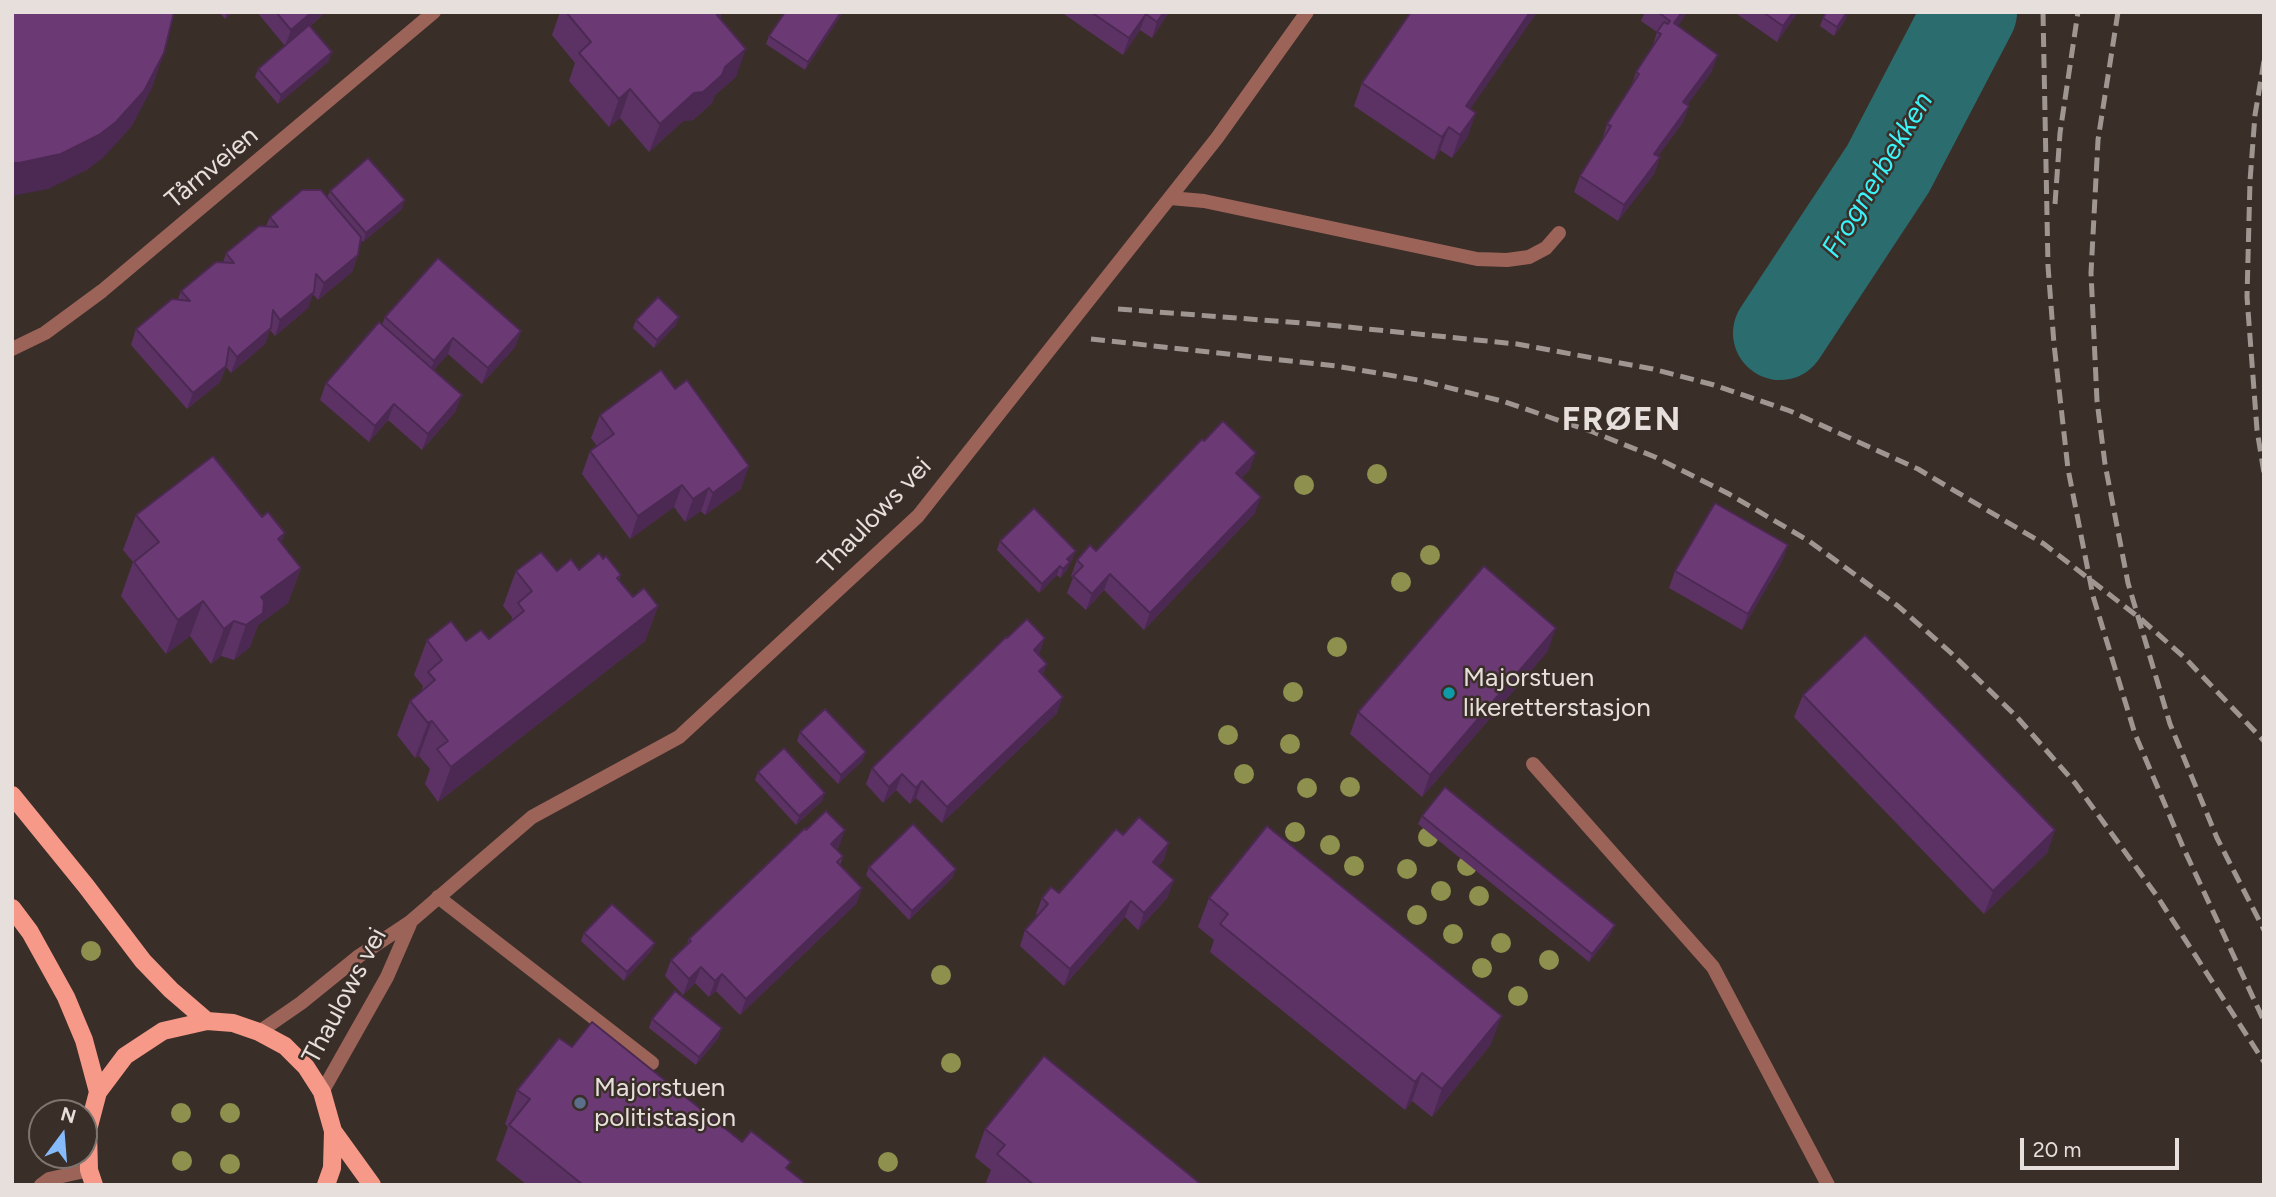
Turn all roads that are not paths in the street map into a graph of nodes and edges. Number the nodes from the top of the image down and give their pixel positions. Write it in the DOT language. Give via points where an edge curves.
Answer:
graph roads {
  1 [pos="434,12"];
  2 [pos="1307,12"];
  3 [pos="1170,198"];
  4 [pos="1559,233"];
  5 [pos="12,349"];
  6 [pos="1533,764"];
  7 [pos="12,795"];
  8 [pos="438,897"];
  9 [pos="12,908"];
  10 [pos="410,922"];
  11 [pos="207,1021"];
  12 [pos="259,1032"];
  13 [pos="652,1063"];
  14 [pos="98,1092"];
  15 [pos="322,1092"];
  16 [pos="333,1131"];
  17 [pos="92,1177"];
  18 [pos="41,1185"];
  19 [pos="326,1185"];
  20 [pos="372,1185"];
  21 [pos="1828,1185"];
  1 -- 5 [label="street, Tårnveien" via="102,291 46,333"];
  2 -- 3 [label="street, Thaulows vei"];
  3 -- 4 [label="street" via="1204,201 1476,259 1529,257 1546,248"];
  3 -- 8 [label="street, Thaulows vei" via="918,516 679,737 533,817"];
  6 -- 21 [label="street" via="1713,967"];
  7 -- 11 [label="main road" via="143,961"];
  8 -- 10 [label="street, Thaulows vei"];
  8 -- 13 [label="street"];
  9 -- 14 [label="main road" via="66,997"];
  10 -- 12 [label="street, Thaulows vei"];
  10 -- 15 [label="street, Thaulows vei" via="387,977"];
  11 -- 12 [label="main road"];
  11 -- 14 [label="main road" via="163,1031 125,1056"];
  12 -- 15 [label="main road" via="285,1046"];
  14 -- 17 [label="main road" via="88,1130"];
  15 -- 16 [label="main road"];
  16 -- 19 [label="main road" via="332,1168"];
  16 -- 20 [label="main road"];
  17 -- 18 [label="street" via="49,1179"];
}
